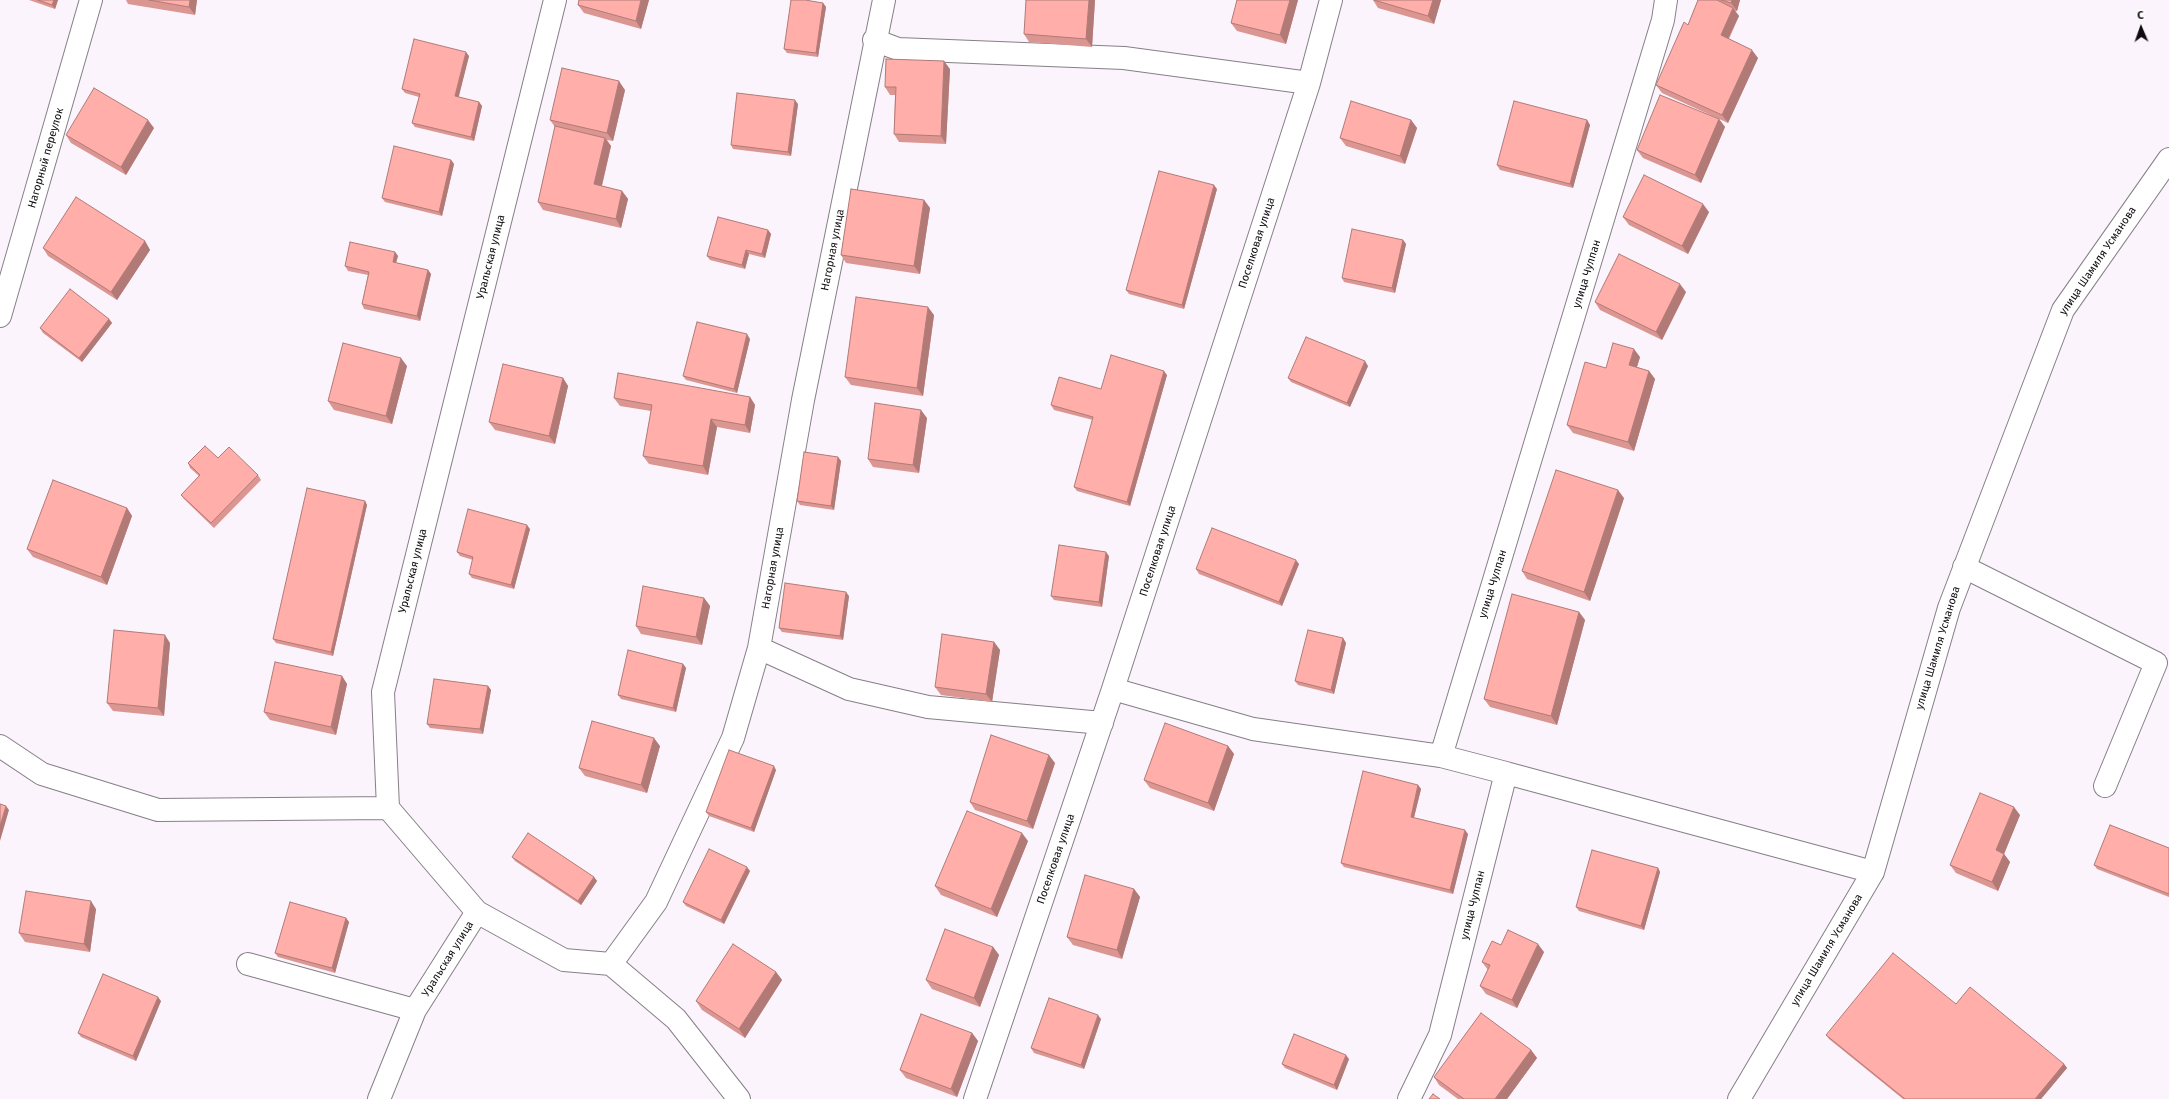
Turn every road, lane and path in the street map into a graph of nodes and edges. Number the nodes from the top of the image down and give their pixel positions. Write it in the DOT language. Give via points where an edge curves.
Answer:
graph roads {
  1 [pos="91,0"];
  2 [pos="555,0"];
  3 [pos="884,0"];
  4 [pos="1331,0"];
  5 [pos="1665,10"];
  6 [pos="874,40"];
  7 [pos="1309,83"];
  8 [pos="2169,159"];
  9 [pos="0,316"];
  10 [pos="1964,567"];
  11 [pos="759,648"];
  12 [pos="1113,689"];
  13 [pos="1102,723"];
  14 [pos="0,746"];
  15 [pos="1441,756"];
  16 [pos="1506,773"];
  17 [pos="2105,786"];
  18 [pos="388,808"];
  19 [pos="1873,872"];
  20 [pos="477,912"];
  21 [pos="248,964"];
  22 [pos="611,964"];
  23 [pos="415,1010"];
  24 [pos="379,1099"];
  25 [pos="739,1099"];
  26 [pos="975,1099"];
  27 [pos="1409,1099"];
  28 [pos="1739,1099"];
  1 -- 9 [label="street, Нагорный переулок"];
  2 -- 18 [label="street, Уральская улица" via="383,692"];
  3 -- 6 [label="street, Нагорная улица"];
  4 -- 7 [label="street, Поселковая улица"];
  5 -- 15 [label="street, улица Чулпан"];
  6 -- 7 [label="street" via="898,49 1124,58"];
  6 -- 11 [label="street, Нагорная улица" via="803,400"];
  7 -- 12 [label="street, Поселковая улица"];
  8 -- 10 [label="street, улица Шамиля Усманова" via="2063,310"];
  10 -- 17 [label="street" via="2156,664"];
  10 -- 19 [label="street, улица Шамиля Усманова" via="1949,608"];
  11 -- 13 [label="street" via="849,689 928,708"];
  11 -- 22 [label="street, Нагорная улица" via="733,738 656,902"];
  12 -- 13 [label="street, Поселковая улица"];
  12 -- 15 [label="street" via="1253,728"];
  13 -- 26 [label="street, Поселковая улица"];
  14 -- 18 [label="street" via="42,774 158,810"];
  15 -- 16 [label="street"];
  16 -- 19 [label="street"];
  16 -- 27 [label="street, улица Чулпан" via="1440,1035"];
  18 -- 20 [label="street, Уральская улица"];
  19 -- 28 [label="street, улица Шамиля Усманова"];
  20 -- 22 [label="street" via="564,960"];
  20 -- 23 [label="street, Уральская улица"];
  21 -- 23 [label="street"];
  22 -- 25 [label="street" via="676,1019"];
  23 -- 24 [label="street, Уральская улица"];
}
